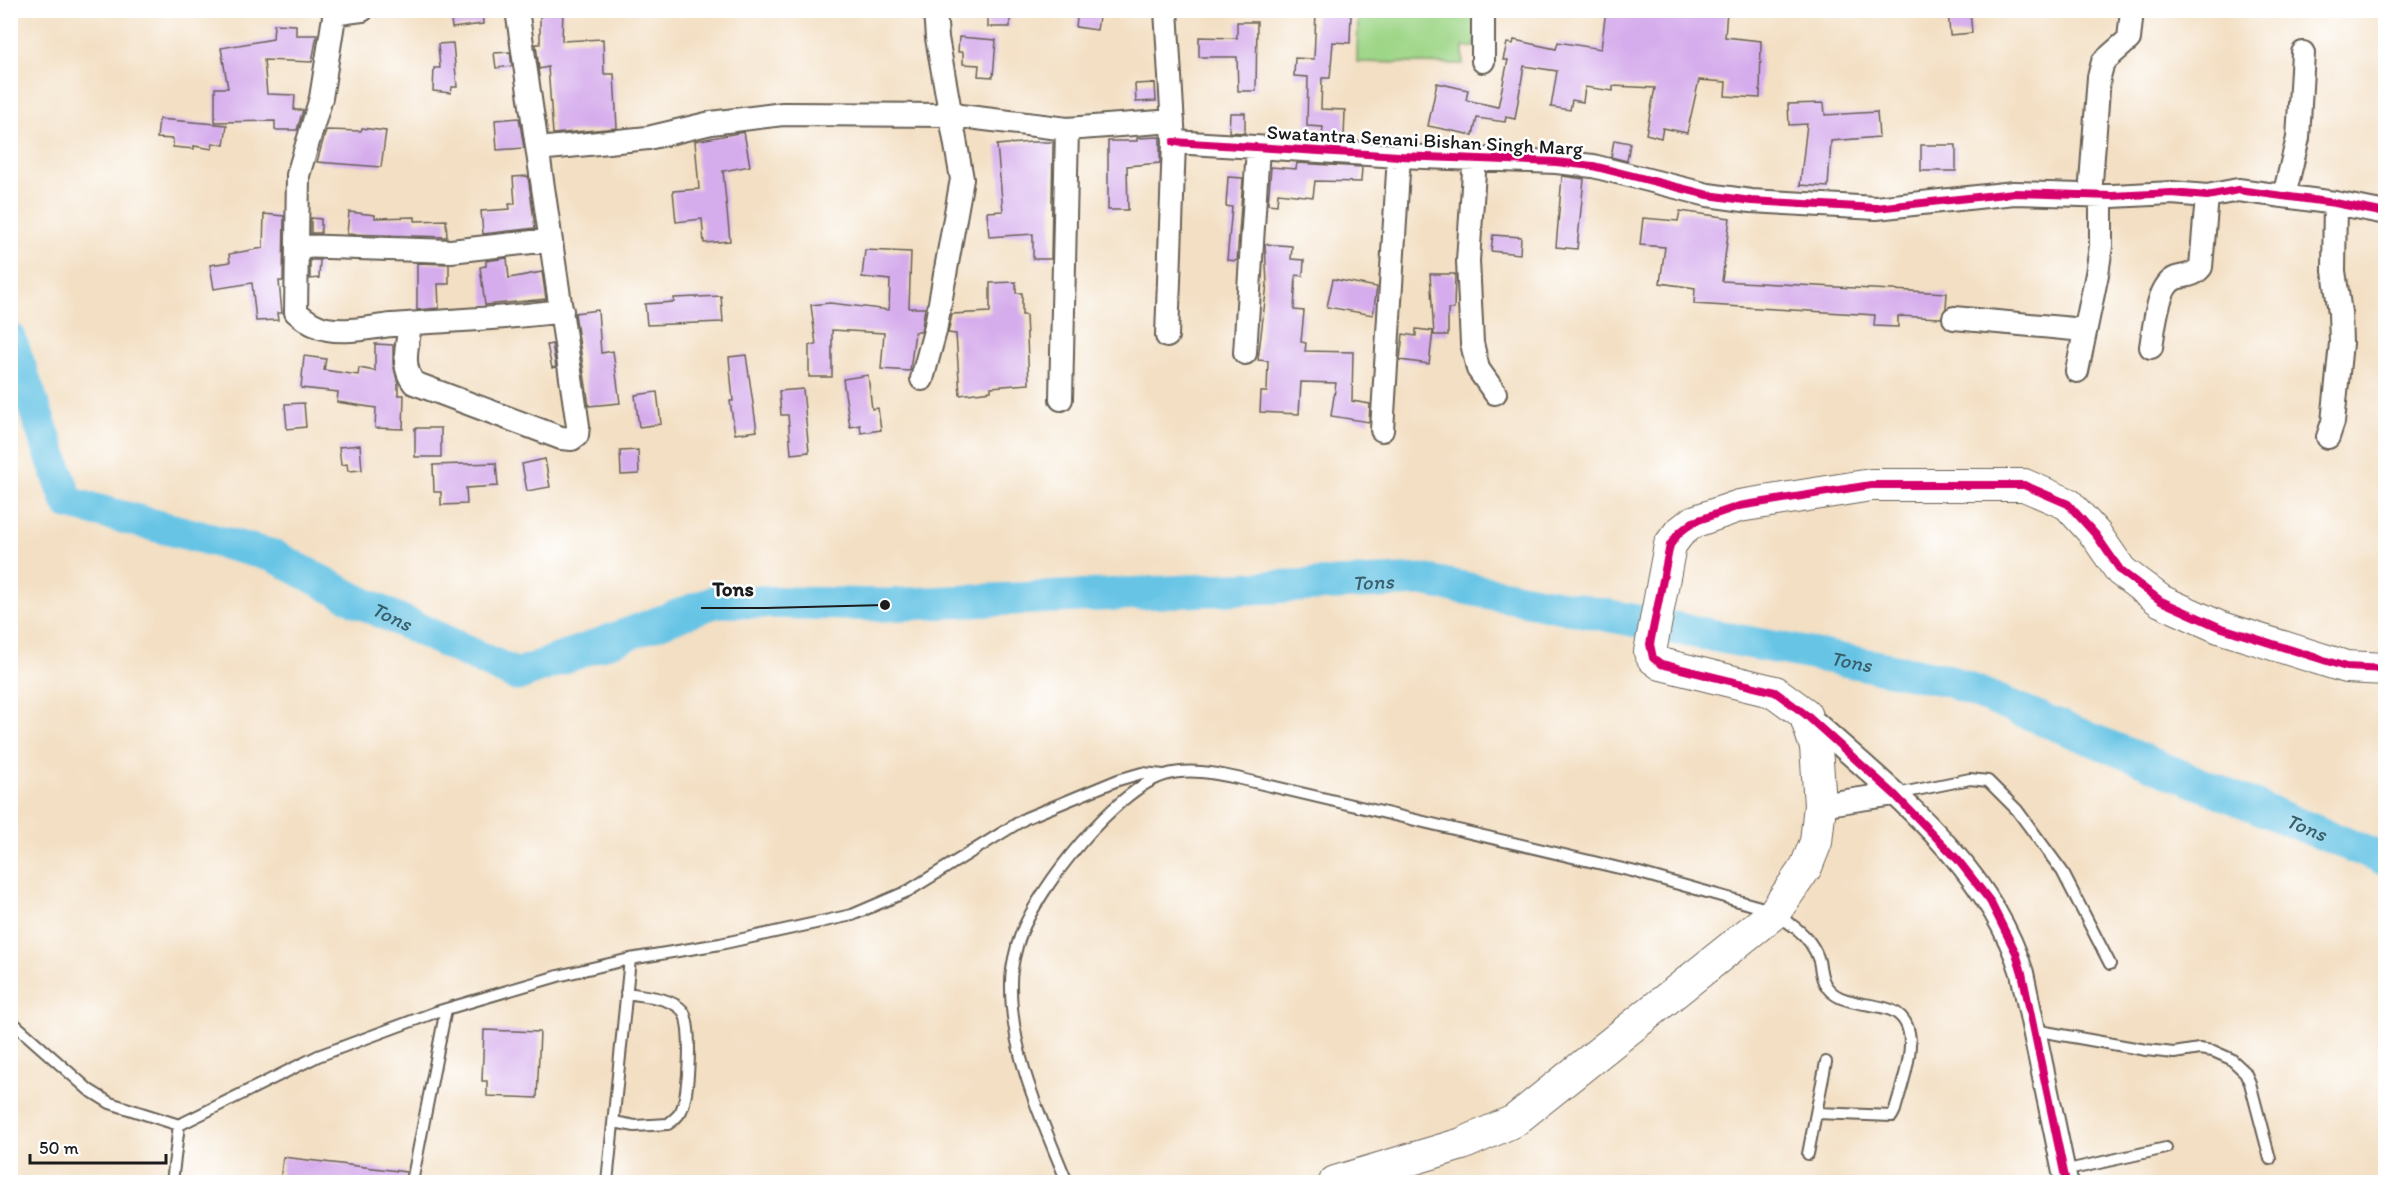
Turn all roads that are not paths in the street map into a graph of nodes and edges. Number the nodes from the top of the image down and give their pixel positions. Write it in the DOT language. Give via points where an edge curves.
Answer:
graph roads {
  1 [pos="362,10"];
  2 [pos="517,10"];
  3 [pos="935,10"];
  4 [pos="1166,10"];
  5 [pos="1483,10"];
  6 [pos="2132,10"];
  7 [pos="2303,53"];
  8 [pos="1483,61"];
  9 [pos="952,115"];
  10 [pos="1067,129"];
  11 [pos="1174,132"];
  12 [pos="1258,148"];
  13 [pos="538,149"];
  14 [pos="1399,156"];
  15 [pos="1474,157"];
  16 [pos="2095,195"];
  17 [pos="2207,196"];
  18 [pos="2284,196"];
  19 [pos="2335,203"];
  20 [pos="2385,213"];
  21 [pos="550,240"];
  22 [pos="297,246"];
  23 [pos="561,311"];
  24 [pos="1954,318"];
  25 [pos="410,324"];
  26 [pos="2084,330"];
  27 [pos="1167,336"];
  28 [pos="2151,347"];
  29 [pos="1245,353"];
  30 [pos="2077,370"];
  31 [pos="922,379"];
  32 [pos="1495,393"];
  33 [pos="1061,399"];
  34 [pos="1382,430"];
  35 [pos="2328,436"];
  36 [pos="2385,669"];
  37 [pos="1805,714"];
  38 [pos="1164,775"];
  39 [pos="1894,794"];
  40 [pos="1820,805"];
  41 [pos="1774,914"];
  42 [pos="630,959"];
  43 [pos="2110,964"];
  44 [pos="626,993"];
  45 [pos="446,1009"];
  46 [pos="10,1020"];
  47 [pos="2032,1030"];
  48 [pos="1826,1062"];
  49 [pos="1817,1113"];
  50 [pos="614,1122"];
  51 [pos="179,1125"];
  52 [pos="2166,1148"];
  53 [pos="1808,1154"];
  54 [pos="2270,1160"];
  55 [pos="2065,1177"];
  56 [pos="172,1182"];
  57 [pos="412,1182"];
  58 [pos="607,1182"];
  59 [pos="1067,1182"];
  60 [pos="1335,1182"];
  1 -- 22 [label="street" via="339,13 330,28 321,98 298,175"];
  2 -- 13 [label="street"];
  3 -- 9 [label="street"];
  4 -- 11 [label="street"];
  5 -- 8 [label="street"];
  6 -- 16 [label="street" via="2129,39 2103,62 2099,77"];
  7 -- 18 [label="street" via="2298,138"];
  9 -- 10 [label="street, Swatantra Senani Bishan Singh Marg"];
  9 -- 13 [label="street, Swatantra Senani Bishan Singh Marg" via="783,114 711,123 648,138"];
  9 -- 31 [label="street" via="961,186 935,331"];
  10 -- 11 [label="street, Swatantra Senani Bishan Singh Marg"];
  10 -- 33 [label="street"];
  11 -- 12 [label="street, Swatantra Senani Bishan Singh Marg"];
  11 -- 27 [label="street"];
  12 -- 14 [label="street, Swatantra Senani Bishan Singh Marg"];
  12 -- 29 [label="street"];
  13 -- 21 [label="street"];
  14 -- 15 [label="street, Swatantra Senani Bishan Singh Marg"];
  14 -- 34 [label="street"];
  15 -- 16 [label="street, Swatantra Senani Bishan Singh Marg" via="1593,166 1708,195 1751,201 1876,208 2014,193"];
  15 -- 32 [label="street" via="1468,261 1472,344 1478,369"];
  16 -- 17 [label="street, Swatantra Senani Bishan Singh Marg"];
  16 -- 26 [label="street" via="2101,246"];
  17 -- 18 [label="street, Swatantra Senani Bishan Singh Marg" via="2238,190"];
  17 -- 28 [label="street" via="2201,267 2193,275 2174,278 2164,290"];
  18 -- 19 [label="street, Swatantra Senani Bishan Singh Marg"];
  19 -- 20 [label="street, Swatantra Senani Bishan Singh Marg"];
  19 -- 35 [label="street" via="2334,271 2341,343 2333,422"];
  21 -- 22 [label="street" via="451,251"];
  21 -- 23 [label="street"];
  22 -- 25 [label="street" via="296,312 305,320 328,330"];
  23 -- 25 [label="street"];
  23 -- 25 [label="street" via="578,426 572,439 414,383 406,374"];
  24 -- 26 [label="street"];
  26 -- 30 [label="street"];
  36 -- 37 [label="street" via="2346,667 2219,627 2161,601 2121,571 2068,504 2024,485 1871,485 1739,506 1693,522 1670,545 1650,644 1653,658 1661,664 1775,692"];
  37 -- 39 [label="street"];
  37 -- 40 [label="street" via="1816,747"];
  38 -- 41 [label="lane" via="1205,771 1237,778 1636,872"];
  38 -- 42 [label="lane" via="1142,772 1026,818 908,891 852,915"];
  38 -- 59 [label="lane" via="1125,797 1098,822 1045,892 1021,934 1011,980 1013,1028 1030,1089"];
  39 -- 40 [label="street"];
  39 -- 43 [label="lane" via="1970,779 1988,781 2017,810 2062,871"];
  39 -- 47 [label="street" via="1958,860 1990,901 2016,953"];
  40 -- 41 [label="street" via="1816,842 1806,867"];
  41 -- 49 [label="lane" via="1810,941 1824,985 1832,993 1891,1010 1905,1020 1912,1037 1892,1116"];
  41 -- 60 [label="street" via="1514,1121 1462,1144"];
  42 -- 44 [label="lane"];
  42 -- 45 [label="lane"];
  44 -- 50 [label="lane"];
  44 -- 50 [label="lane" via="671,1003 682,1011 688,1025 685,1098 681,1111 668,1124 635,1126"];
  45 -- 51 [label="lane" via="318,1056"];
  45 -- 57 [label="lane"];
  46 -- 51 [label="lane" via="110,1103"];
  47 -- 54 [label="lane" via="2146,1050 2213,1051 2231,1059 2250,1083"];
  47 -- 55 [label="street"];
  48 -- 49 [label="lane"];
  49 -- 53 [label="lane"];
  50 -- 58 [label="lane"];
  51 -- 56 [label="lane"];
  52 -- 55 [label="lane"];
}
